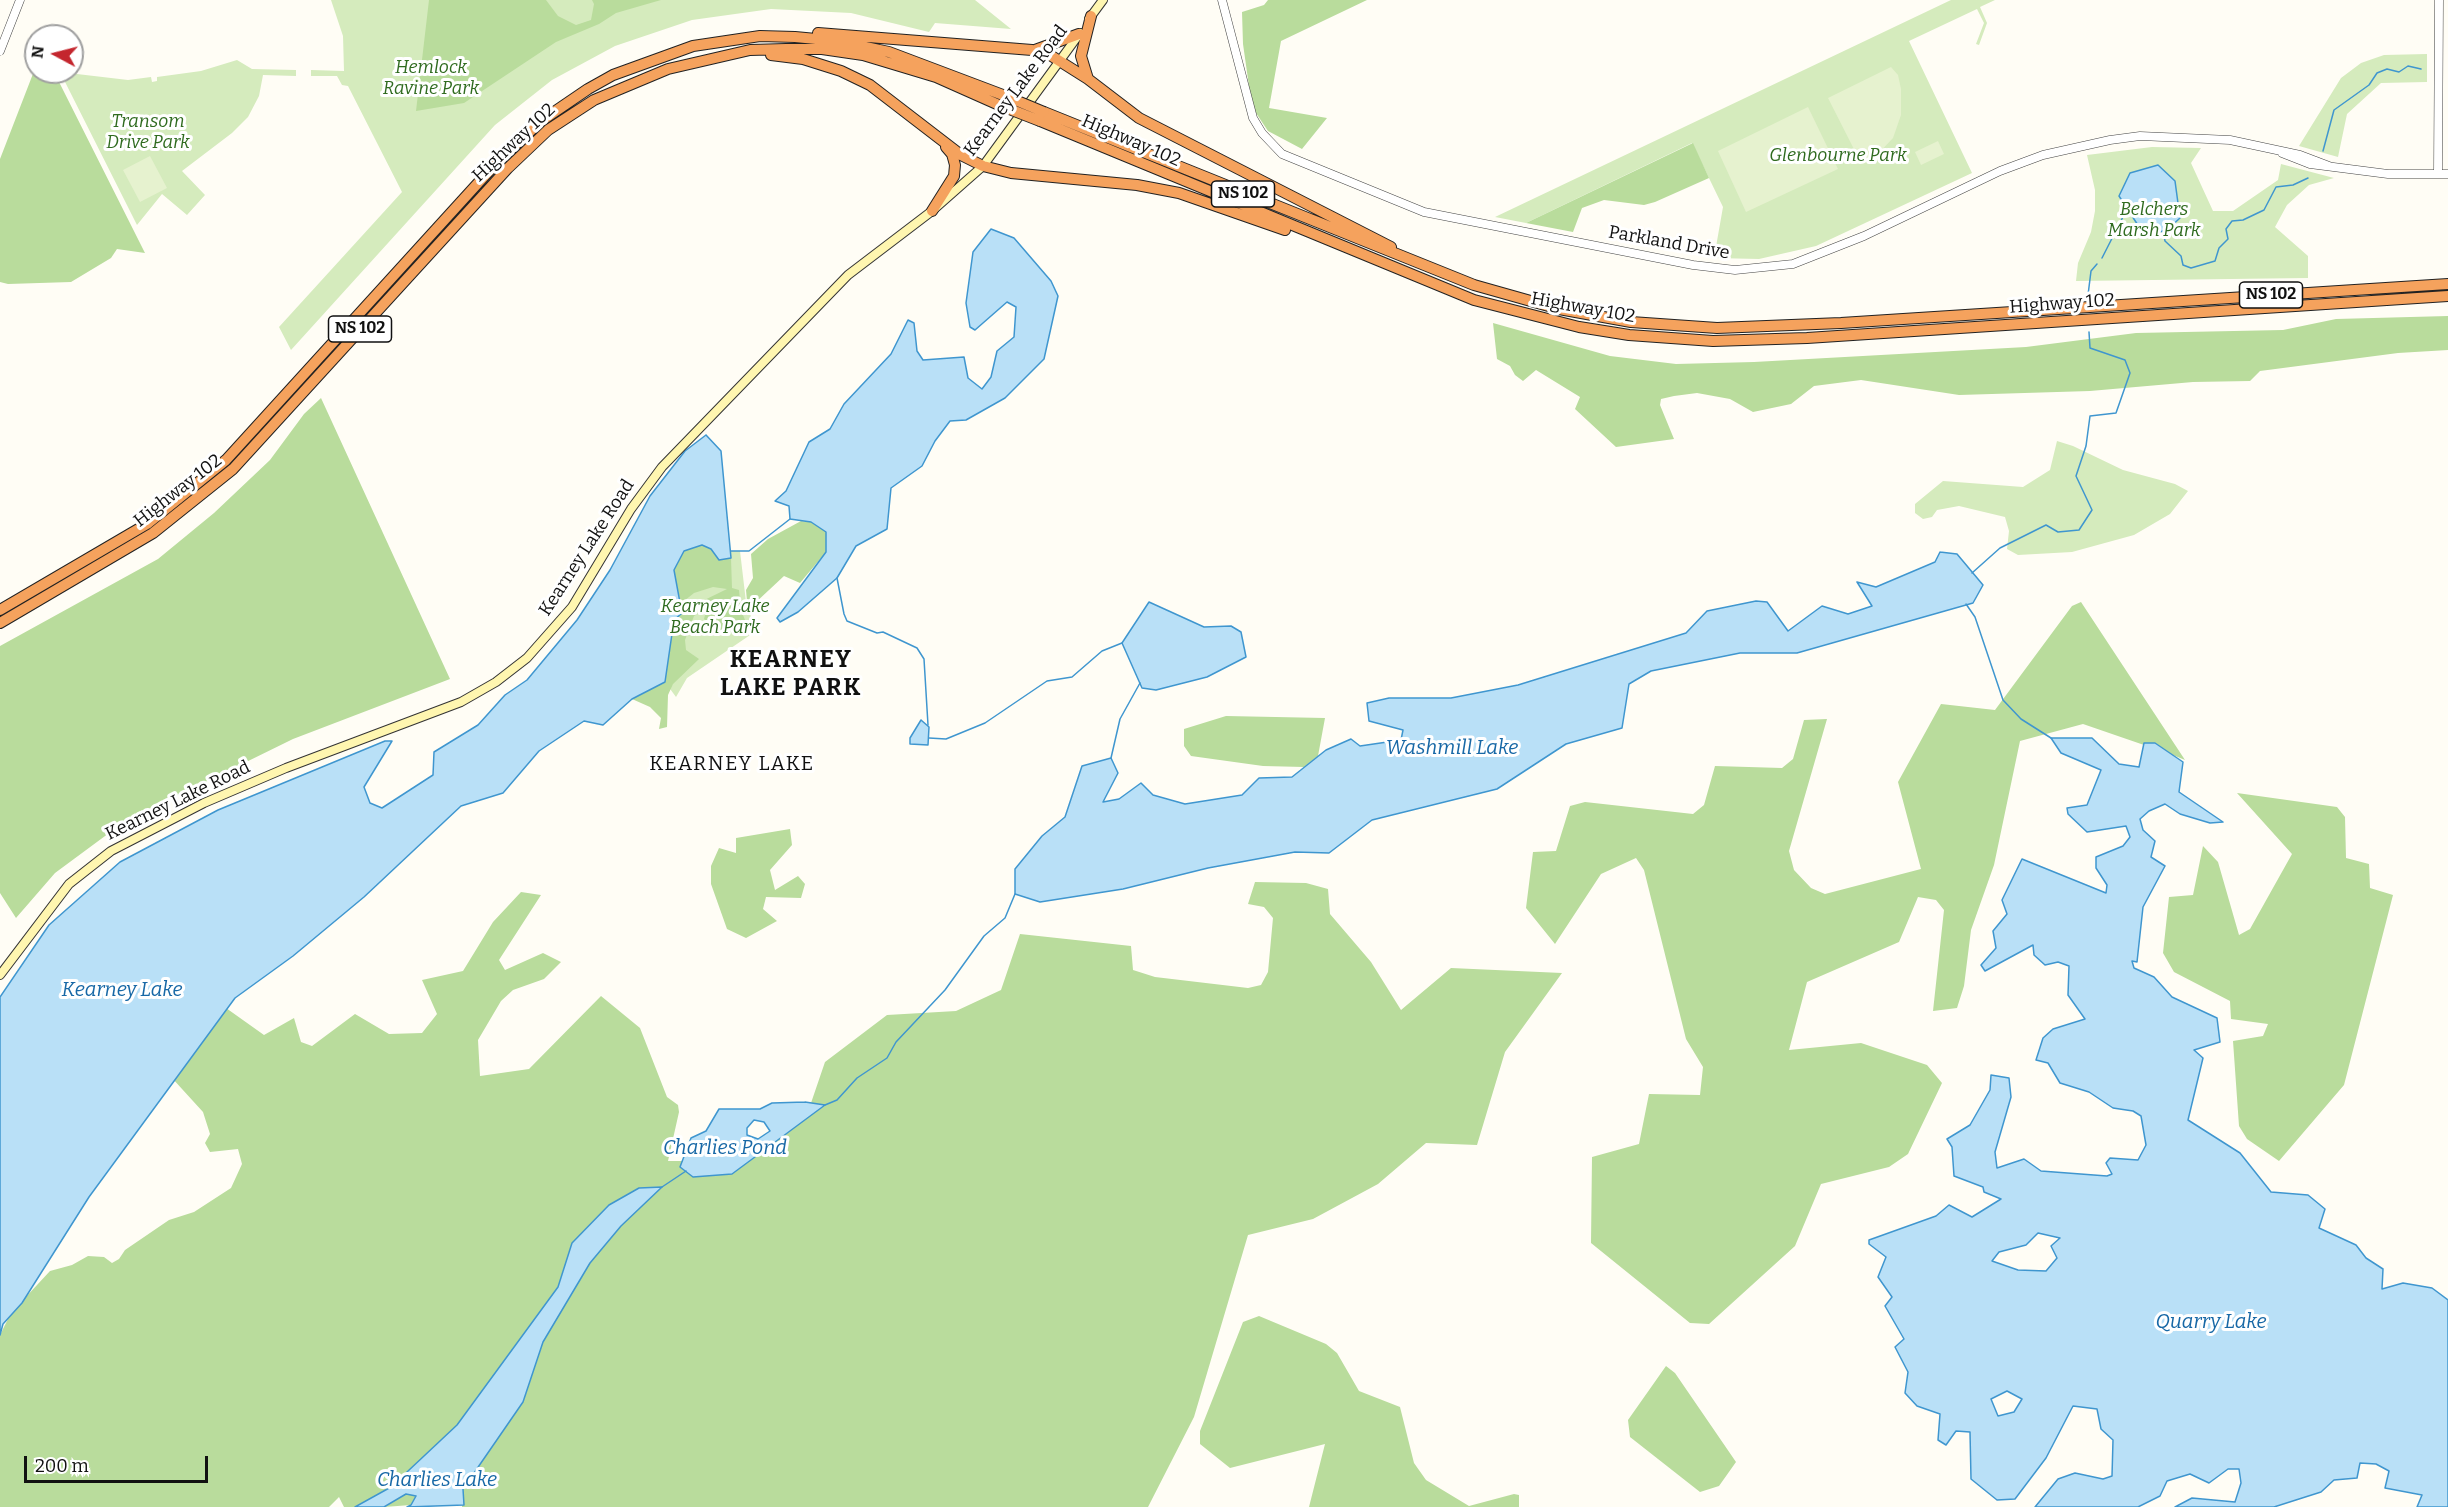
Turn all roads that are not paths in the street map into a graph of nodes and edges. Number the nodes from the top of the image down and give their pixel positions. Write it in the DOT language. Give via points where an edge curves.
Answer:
graph roads {
  1 [pos="20,0"];
  2 [pos="1103,0"];
  3 [pos="1222,0"];
  4 [pos="2439,0"];
  5 [pos="1091,16"];
  6 [pos="1079,34"];
  7 [pos="760,36"];
  8 [pos="0,51"];
  9 [pos="1032,51"];
  10 [pos="726,56"];
  11 [pos="1060,60"];
  12 [pos="1088,79"];
  13 [pos="1001,100"];
  14 [pos="1042,116"];
  15 [pos="940,139"];
  16 [pos="983,166"];
  17 [pos="2438,174"];
  18 [pos="2448,174"];
  19 [pos="932,211"];
  20 [pos="1394,269"];
  21 [pos="1443,273"];
  22 [pos="2448,284"];
  23 [pos="2448,296"];
  24 [pos="0,610"];
  25 [pos="0,623"];
  26 [pos="0,975"];
  1 -- 8 [label="street"];
  2 -- 5 [label="main road, Kearney Lake Road"];
  3 -- 17 [label="street, Parkland Drive" via="1253,118 1282,154 1424,212 1693,265 1735,270 1793,264 2043,155 2139,136 2230,140 2279,151 2297,161 2388,174"];
  4 -- 17 [label="street"];
  5 -- 6 [label="main road, Kearney Lake Road"];
  5 -- 12 [label="highway" via="1082,56"];
  6 -- 9 [label="highway"];
  6 -- 11 [label="main road, Kearney Lake Road"];
  7 -- 9 [label="highway" via="821,33"];
  7 -- 13 [label="highway, Highway 102 / NS 102" via="880,50 942,70"];
  7 -- 24 [label="highway, Highway 102 / NS 102" via="693,46 639,64 588,89 541,121 499,160 226,460 147,524"];
  9 -- 11 [label="highway"];
  10 -- 13 [label="highway, Highway 102 / NS 102" via="786,48 863,55"];
  10 -- 15 [label="highway" via="781,56 841,70 870,85"];
  10 -- 25 [label="highway, Highway 102 / NS 102" via="668,69 618,88 548,130 444,236 233,469 153,533"];
  11 -- 12 [label="highway"];
  11 -- 16 [label="main road, Kearney Lake Road"];
  12 -- 21 [label="highway" via="1168,135"];
  13 -- 14 [label="highway, Highway 102 / NS 102, bridge"];
  14 -- 20 [label="highway, Highway 102 / NS 102"];
  14 -- 21 [label="highway, Highway 102 / NS 102"];
  15 -- 16 [label="highway"];
  15 -- 19 [label="highway" via="952,154 954,176"];
  16 -- 19 [label="main road, Kearney Lake Road"];
  16 -- 20 [label="highway" via="1011,173 1179,193"];
  17 -- 18 [label="street, Parkland Drive"];
  19 -- 26 [label="main road, Kearney Lake Road" via="848,275 662,466 572,607 519,664 461,702 286,768 204,803 111,851 69,884"];
  20 -- 23 [label="highway, Highway 102 / NS 102" via="1474,300 1550,321 1629,335 1713,341"];
  21 -- 22 [label="highway, Highway 102 / NS 102" via="1510,297 1559,309 1631,322 1717,328"];
}
